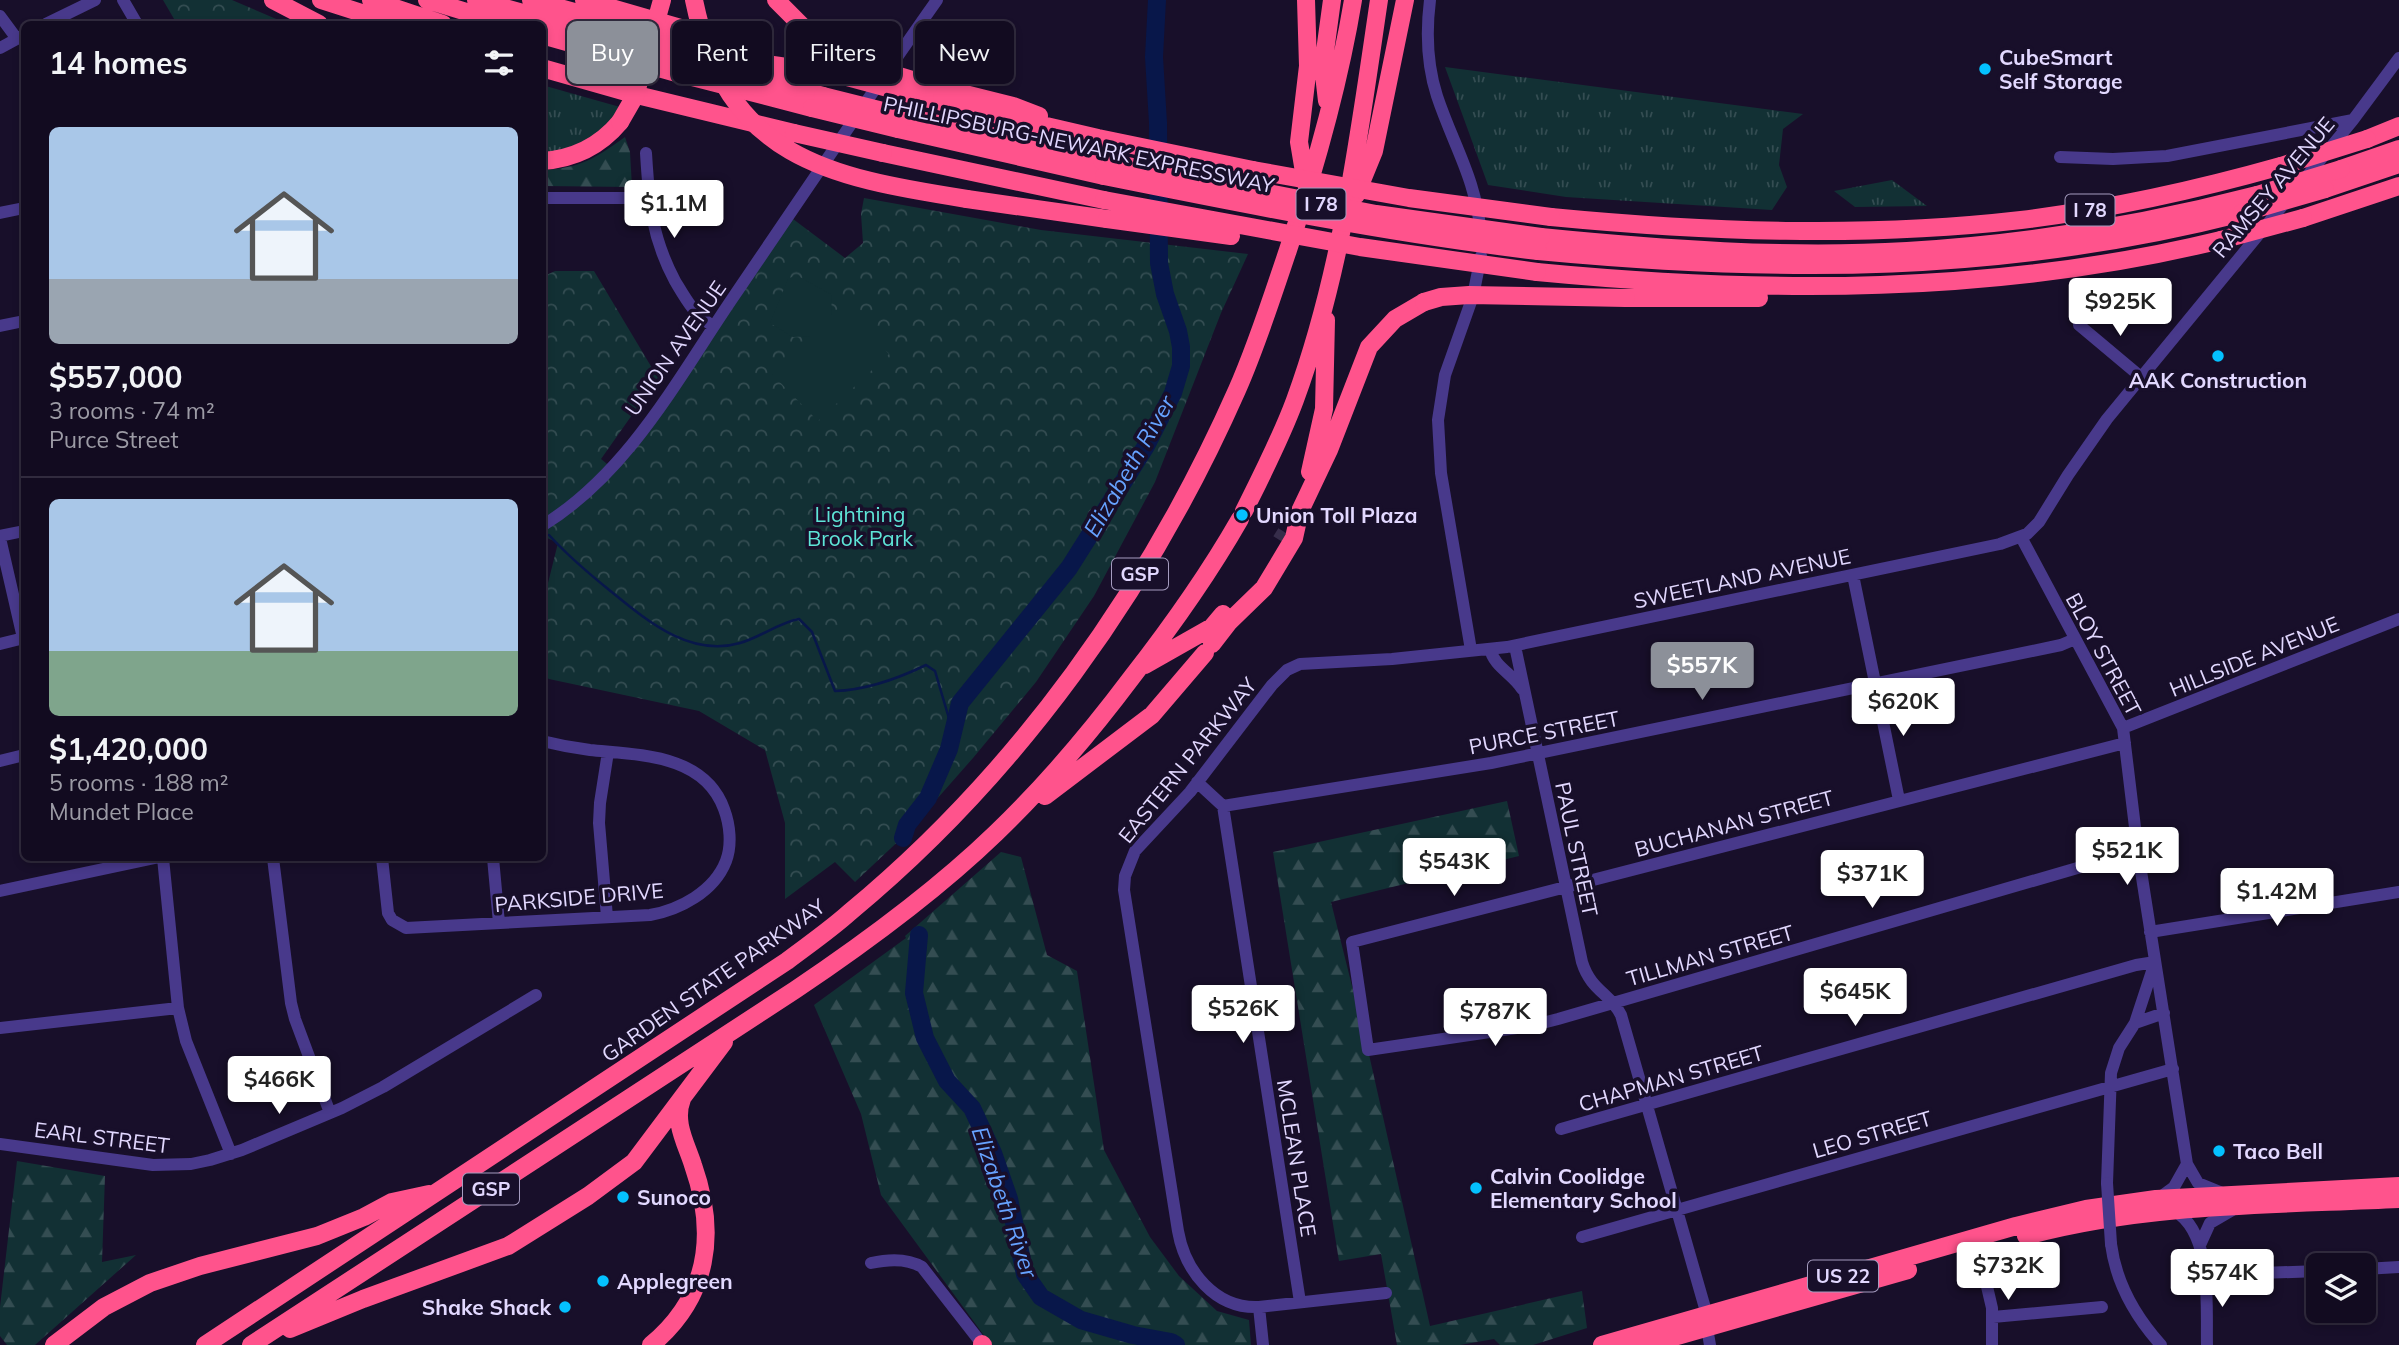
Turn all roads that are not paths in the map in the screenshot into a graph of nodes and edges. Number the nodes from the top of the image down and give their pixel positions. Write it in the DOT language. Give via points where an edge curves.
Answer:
graph roads {
  1 [pos="95,0"];
  2 [pos="123,0"];
  3 [pos="273,0"];
  4 [pos="321,0"];
  5 [pos="371,0"];
  6 [pos="427,0"];
  7 [pos="476,0"];
  8 [pos="531,0"];
  9 [pos="584,0"];
  10 [pos="662,0"];
  11 [pos="694,0"];
  12 [pos="776,0"];
  13 [pos="937,0"];
  14 [pos="1306,0"];
  15 [pos="1332,0"];
  16 [pos="1353,0"];
  17 [pos="1379,0"];
  18 [pos="1405,0"];
  19 [pos="1430,0"];
  20 [pos="0,16"];
  21 [pos="52,21"];
  22 [pos="135,21"];
  23 [pos="313,21"];
  24 [pos="387,21"];
  25 [pos="434,21"];
  26 [pos="496,21"];
  27 [pos="546,36"];
  28 [pos="21,37"];
  29 [pos="0,48"];
  30 [pos="546,57"];
  31 [pos="2399,58"];
  32 [pos="786,59"];
  33 [pos="786,67"];
  34 [pos="546,69"];
  35 [pos="890,84"];
  36 [pos="927,91"];
  37 [pos="818,102"];
  38 [pos="1328,114"];
  39 [pos="738,120"];
  40 [pos="2353,120"];
  41 [pos="2399,127"];
  42 [pos="2399,149"];
  43 [pos="646,153"];
  44 [pos="2060,157"];
  45 [pos="546,160"];
  46 [pos="2399,164"];
  47 [pos="2399,186"];
  48 [pos="1307,193"];
  49 [pos="546,198"];
  50 [pos="649,198"];
  51 [pos="21,209"];
  52 [pos="0,213"];
  53 [pos="1342,230"];
  54 [pos="1540,244"];
  55 [pos="1360,247"];
  56 [pos="1814,288"];
  57 [pos="1326,295"];
  58 [pos="21,322"];
  59 [pos="2079,325"];
  60 [pos="0,326"];
  61 [pos="713,326"];
  62 [pos="2141,377"];
  63 [pos="1303,505"];
  64 [pos="547,524"];
  65 [pos="21,532"];
  66 [pos="0,537"];
  67 [pos="2021,537"];
  68 [pos="1853,575"];
  69 [pos="2399,619"];
  70 [pos="21,625"];
  71 [pos="21,639"];
  72 [pos="2075,639"];
  73 [pos="0,644"];
  74 [pos="1515,646"];
  75 [pos="1490,649"];
  76 [pos="1471,650"];
  77 [pos="1139,669"];
  78 [pos="1875,683"];
  79 [pos="1524,693"];
  80 [pos="2123,728"];
  81 [pos="546,742"];
  82 [pos="2125,743"];
  83 [pos="608,752"];
  84 [pos="1536,754"];
  85 [pos="21,756"];
  86 [pos="0,761"];
  87 [pos="1197,782"];
  88 [pos="1899,800"];
  89 [pos="1223,806"];
  90 [pos="995,834"];
  91 [pos="2138,852"];
  92 [pos="141,861"];
  93 [pos="163,861"];
  94 [pos="273,861"];
  95 [pos="382,861"];
  96 [pos="493,861"];
  97 [pos="1565,887"];
  98 [pos="0,891"];
  99 [pos="2399,892"];
  100 [pos="607,917"];
  101 [pos="499,923"];
  102 [pos="2150,932"];
  103 [pos="2155,962"];
  104 [pos="536,995"];
  105 [pos="1613,1003"];
  106 [pos="178,1009"];
  107 [pos="2164,1013"];
  108 [pos="2135,1023"];
  109 [pos="0,1028"];
  110 [pos="730,1033"];
  111 [pos="1368,1050"];
  112 [pos="2173,1069"];
  113 [pos="2109,1086"];
  114 [pos="689,1087"];
  115 [pos="1646,1105"];
  116 [pos="330,1114"];
  117 [pos="1561,1129"];
  118 [pos="0,1144"];
  119 [pos="230,1154"];
  120 [pos="2187,1164"];
  121 [pos="2399,1186"];
  122 [pos="439,1191"];
  123 [pos="2157,1199"];
  124 [pos="2399,1199"];
  125 [pos="2237,1201"];
  126 [pos="1677,1209"];
  127 [pos="2175,1211"];
  128 [pos="1582,1237"];
  129 [pos="2200,1245"];
  130 [pos="872,1263"];
  131 [pos="1982,1265"];
  132 [pos="2399,1267"];
  133 [pos="2376,1268"];
  134 [pos="2306,1271"];
  135 [pos="2204,1275"];
  136 [pos="1386,1293"];
  137 [pos="1300,1302"];
  138 [pos="1259,1307"];
  139 [pos="2102,1307"];
  140 [pos="1993,1317"];
  141 [pos="1708,1329"];
  142 [pos="54,1345"];
  143 [pos="205,1345"];
  144 [pos="251,1345"];
  145 [pos="652,1345"];
  146 [pos="982,1345"];
  147 [pos="1263,1345"];
  148 [pos="1602,1345"];
  149 [pos="1646,1345"];
  150 [pos="1992,1345"];
  151 [pos="2161,1345"];
  152 [pos="2207,1345"];
  1 -- 21 [label="street"];
  2 -- 22 [label="street"];
  3 -- 23 [label="highway"];
  4 -- 24 [label="highway"];
  5 -- 25 [label="highway"];
  6 -- 26 [label="highway"];
  7 -- 37 [label="highway, PHILLIPSBURG-NEWARK EXPRESSWAY / I 78"];
  8 -- 33 [label="highway"];
  9 -- 32 [label="highway, PHILLIPSBURG-NEWARK EXPRESSWAY / I 78"];
  10 -- 45 [label="highway, bridge" via="635,96 620,122 588,149"];
  11 -- 55 [label="highway, bridge" via="708,52 723,84 754,124 797,156 836,172 967,199 1253,239"];
  12 -- 36 [label="highway, bridge" via="806,30 849,56"];
  13 -- 61 [label="street, UNION AVENUE"];
  14 -- 48 [label="highway" via="1308,66 1299,142"];
  15 -- 38 [label="highway" via="1323,66"];
  16 -- 38 [label="highway, GARDEN STATE PARKWAY / GSP"];
  17 -- 53 [label="highway, GSP"];
  18 -- 53 [label="highway" via="1374,151"];
  19 -- 76 [label="street" via="1428,40 1434,84 1471,181 1481,237 1477,284 1448,367 1438,419 1441,473"];
  20 -- 28 [label="street"];
  27 -- 37 [label="highway, PHILLIPSBURG-NEWARK EXPRESSWAY / I 78" via="684,75"];
  28 -- 29 [label="street"];
  30 -- 39 [label="highway" via="649,86"];
  31 -- 40 [label="street, RAMSEY AVENUE"];
  34 -- 39 [label="highway, I 78"];
  35 -- 36 [label="highway, PHILLIPSBURG-NEWARK EXPRESSWAY / I 78, bridge"];
  36 -- 41 [label="highway, PHILLIPSBURG-NEWARK EXPRESSWAY / I 78, bridge" via="1098,138 1374,192 1550,217 1744,230 1895,230 2091,210 2281,166"];
  37 -- 54 [label="highway, PHILLIPSBURG-NEWARK EXPRESSWAY / I 78, bridge" via="1103,168"];
  38 -- 48 [label="highway, GARDEN STATE PARKWAY / GSP"];
  39 -- 55 [label="highway, I 78, bridge" via="1104,200"];
  40 -- 44 [label="street" via="2167,156"];
  40 -- 62 [label="street, RAMSEY AVENUE"];
  42 -- 54 [label="highway, PHILLIPSBURG-NEWARK EXPRESSWAY / I 78, bridge" via="2191,212 2025,241 1905,251 1775,252"];
  43 -- 50 [label="street"];
  46 -- 54 [label="highway, PHILLIPSBURG-NEWARK EXPRESSWAY / I 78, bridge" via="2242,213 2166,231 2004,257 1795,266 1659,261"];
  47 -- 56 [label="highway, I 78, bridge" via="2221,240 2092,267 2010,278"];
  48 -- 122 [label="highway, GARDEN STATE PARKWAY / GSP" via="1236,391 1157,547 1099,637 1001,763 937,831 830,929 742,993"];
  49 -- 50 [label="street"];
  50 -- 61 [label="street" via="665,262 696,315"];
  51 -- 52 [label="street"];
  53 -- 57 [label="highway, GSP"];
  55 -- 56 [label="highway, I 78, bridge" via="1537,272"];
  56 -- 63 [label="highway, bridge" via="1776,298 1469,295 1424,302 1395,318 1369,347"];
  57 -- 63 [label="highway" via="1324,409"];
  57 -- 77 [label="highway, GSP" via="1295,399 1242,515 1197,590"];
  58 -- 60 [label="street"];
  59 -- 62 [label="street"];
  61 -- 64 [label="street, UNION AVENUE" via="623,455 585,496"];
  62 -- 67 [label="street, RAMSEY AVENUE" via="2077,461 2039,523"];
  63 -- 77 [label="highway" via="1256,580 1212,627"];
  63 -- 90 [label="highway" via="1294,538 1259,594 1229,622 1152,715"];
  65 -- 66 [label="street"];
  66 -- 70 [label="street"];
  67 -- 68 [label="street, SWEETLAND AVENUE"];
  67 -- 72 [label="street, BLOY STREET"];
  68 -- 74 [label="street, SWEETLAND AVENUE"];
  68 -- 78 [label="street"];
  69 -- 80 [label="street, HILLSIDE AVENUE"];
  71 -- 73 [label="street"];
  72 -- 78 [label="street, PURCE STREET"];
  72 -- 80 [label="street, BLOY STREET"];
  74 -- 75 [label="street, SWEETLAND AVENUE"];
  74 -- 79 [label="street, PAUL STREET"];
  75 -- 76 [label="street, SWEETLAND AVENUE"];
  75 -- 79 [label="street" via="1494,661"];
  76 -- 87 [label="street, EASTERN PARKWAY" via="1293,667 1272,685"];
  77 -- 90 [label="highway, GSP" via="1069,758"];
  78 -- 84 [label="street, PURCE STREET"];
  78 -- 88 [label="street"];
  79 -- 84 [label="street, PAUL STREET"];
  80 -- 82 [label="street, BLOY STREET"];
  81 -- 83 [label="street, PARKSIDE DRIVE"];
  82 -- 88 [label="street, BUCHANAN STREET"];
  82 -- 91 [label="street, BLOY STREET"];
  83 -- 100 [label="street" via="599,823"];
  83 -- 100 [label="street, PARKSIDE DRIVE" via="672,761 695,771 723,805 730,845 719,875 683,904 657,914"];
  84 -- 89 [label="street, PURCE STREET"];
  84 -- 97 [label="street, PAUL STREET"];
  85 -- 86 [label="street"];
  87 -- 89 [label="street"];
  87 -- 138 [label="street, EASTERN PARKWAY" via="1135,850 1124,890 1181,1245 1191,1267 1215,1295 1241,1306"];
  88 -- 97 [label="street, BUCHANAN STREET"];
  89 -- 137 [label="street, MCLEAN PLACE"];
  90 -- 110 [label="highway, GSP" via="881,929"];
  91 -- 102 [label="street, BLOY STREET"];
  91 -- 105 [label="street, TILLMAN STREET"];
  92 -- 98 [label="street"];
  93 -- 106 [label="street"];
  94 -- 116 [label="street" via="291,1003"];
  95 -- 101 [label="street, PARKSIDE DRIVE" via="388,913 399,925"];
  96 -- 101 [label="street"];
  97 -- 105 [label="street, PAUL STREET" via="1586,974"];
  97 -- 111 [label="street, BUCHANAN STREET" via="1352,942"];
  99 -- 102 [label="street"];
  100 -- 101 [label="street, PARKSIDE DRIVE"];
  102 -- 103 [label="street, BLOY STREET"];
  103 -- 107 [label="street, BLOY STREET"];
  103 -- 108 [label="street, BLOY STREET"];
  103 -- 115 [label="street, CHAPMAN STREET"];
  104 -- 116 [label="street, EARL STREET"];
  105 -- 111 [label="street, TILLMAN STREET" via="1531,1026"];
  105 -- 115 [label="street" via="1621,1015"];
  106 -- 109 [label="street"];
  106 -- 119 [label="street"];
  107 -- 108 [label="street"];
  107 -- 112 [label="street, BLOY STREET"];
  108 -- 113 [label="street, BLOY STREET" via="2117,1054"];
  110 -- 114 [label="highway"];
  110 -- 144 [label="highway, GSP"];
  112 -- 113 [label="street, LEO STREET"];
  112 -- 120 [label="street, BLOY STREET"];
  113 -- 126 [label="street, LEO STREET"];
  113 -- 151 [label="street, BLOY STREET, bridge" via="2110,1244 2126,1296"];
  114 -- 144 [label="highway" via="634,1162 524,1237"];
  114 -- 145 [label="highway" via="678,1121 702,1196 706,1249 691,1297 673,1325"];
  115 -- 117 [label="street, CHAPMAN STREET"];
  115 -- 126 [label="street"];
  116 -- 119 [label="street, EARL STREET"];
  118 -- 119 [label="street, EARL STREET" via="153,1165 191,1164"];
  120 -- 123 [label="street" via="2174,1187"];
  120 -- 125 [label="street" via="2202,1186"];
  121 -- 125 [label="highway, US 22"];
  122 -- 142 [label="highway" via="392,1202 317,1237 150,1283 104,1307"];
  122 -- 143 [label="highway, GARDEN STATE PARKWAY / GSP"];
  123 -- 125 [label="highway, US 22"];
  123 -- 141 [label="highway, US 22" via="2051,1216"];
  124 -- 125 [label="highway, US 22"];
  125 -- 127 [label="highway, US 22"];
  125 -- 129 [label="street" via="2210,1223"];
  126 -- 128 [label="street, LEO STREET"];
  126 -- 141 [label="street"];
  127 -- 129 [label="street" via="2192,1225"];
  127 -- 141 [label="highway, US 22" via="2063,1226"];
  129 -- 135 [label="street"];
  130 -- 146 [label="street" via="897,1260 922,1267"];
  131 -- 140 [label="street"];
  132 -- 133 [label="street"];
  134 -- 135 [label="street"];
  135 -- 152 [label="street"];
  136 -- 137 [label="street, EASTERN PARKWAY"];
  137 -- 138 [label="street, EASTERN PARKWAY"];
  138 -- 147 [label="street"];
  139 -- 140 [label="street"];
  140 -- 150 [label="street"];
  141 -- 148 [label="highway, US 22"];
  141 -- 149 [label="highway, US 22"];
}
